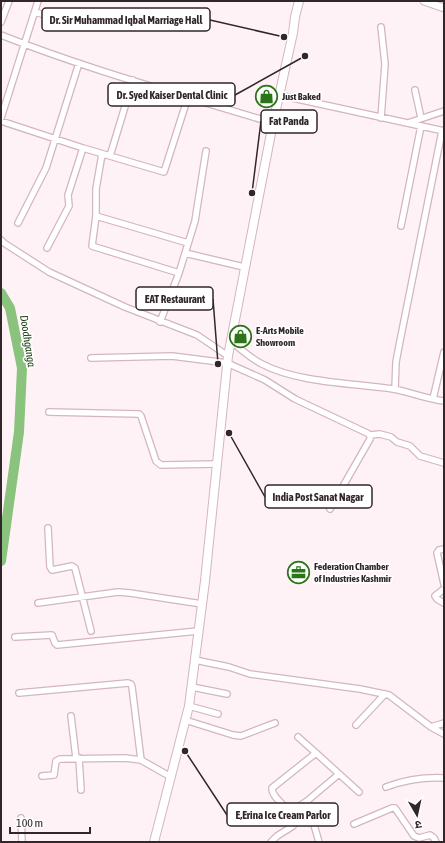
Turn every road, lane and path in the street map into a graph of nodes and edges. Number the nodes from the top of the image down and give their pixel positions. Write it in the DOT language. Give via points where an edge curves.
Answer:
graph roads {
  1 [pos="9,1"];
  2 [pos="38,1"];
  3 [pos="299,1"];
  4 [pos="304,1"];
  5 [pos="424,1"];
  6 [pos="444,8"];
  7 [pos="35,12"];
  8 [pos="1,22"];
  9 [pos="75,24"];
  10 [pos="294,26"];
  11 [pos="381,27"];
  12 [pos="1,35"];
  13 [pos="25,44"];
  14 [pos="79,62"];
  15 [pos="133,80"];
  16 [pos="415,90"];
  17 [pos="279,95"];
  18 [pos="188,97"];
  19 [pos="444,111"];
  20 [pos="381,118"];
  21 [pos="421,118"];
  22 [pos="1,120"];
  23 [pos="273,123"];
  24 [pos="408,123"];
  25 [pos="421,126"];
  26 [pos="443,131"];
  27 [pos="56,138"];
  28 [pos="83,148"];
  29 [pos="206,151"];
  30 [pos="102,154"];
  31 [pos="110,156"];
  32 [pos="96,216"];
  33 [pos="18,223"];
  34 [pos="401,226"];
  35 [pos="1,240"];
  36 [pos="188,243"];
  37 [pos="48,248"];
  38 [pos="185,253"];
  39 [pos="244,267"];
  40 [pos="179,273"];
  41 [pos="160,322"];
  42 [pos="230,340"];
  43 [pos="444,352"];
  44 [pos="91,358"];
  45 [pos="227,360"];
  46 [pos="395,389"];
  47 [pos="433,399"];
  48 [pos="444,401"];
  49 [pos="49,412"];
  50 [pos="370,436"];
  51 [pos="444,463"];
  52 [pos="216,464"];
  53 [pos="330,509"];
  54 [pos="48,528"];
  55 [pos="444,549"];
  56 [pos="444,584"];
  57 [pos="444,589"];
  58 [pos="81,596"];
  59 [pos="38,603"];
  60 [pos="444,603"];
  61 [pos="202,604"];
  62 [pos="91,631"];
  63 [pos="198,631"];
  64 [pos="15,637"];
  65 [pos="195,660"];
  66 [pos="192,687"];
  67 [pos="20,693"];
  68 [pos="227,694"];
  69 [pos="385,694"];
  70 [pos="189,706"];
  71 [pos="218,714"];
  72 [pos="71,716"];
  73 [pos="186,720"];
  74 [pos="275,723"];
  75 [pos="444,723"];
  76 [pos="356,725"];
  77 [pos="431,727"];
  78 [pos="444,734"];
  79 [pos="298,737"];
  80 [pos="316,753"];
  81 [pos="77,758"];
  82 [pos="141,760"];
  83 [pos="339,774"];
  84 [pos="42,776"];
  85 [pos="171,777"];
  86 [pos="444,778"];
  87 [pos="386,787"];
  88 [pos="81,790"];
  89 [pos="359,792"];
  90 [pos="307,801"];
  91 [pos="290,812"];
  92 [pos="21,818"];
  93 [pos="354,824"];
  94 [pos="22,842"];
  95 [pos="154,842"];
  96 [pos="271,842"];
  97 [pos="319,842"];
  98 [pos="436,842"];
  1 -- 8 [label="street"];
  2 -- 7 [label="street"];
  3 -- 10 [label="main road"];
  4 -- 10 [label="main road"];
  5 -- 6 [label="street"];
  7 -- 9 [label="street"];
  7 -- 13 [label="street"];
  10 -- 17 [label="main road"];
  11 -- 20 [label="street" via="385,64"];
  12 -- 13 [label="street"];
  13 -- 14 [label="street"];
  13 -- 22 [label="street"];
  14 -- 15 [label="street"];
  14 -- 27 [label="street"];
  15 -- 18 [label="street"];
  15 -- 31 [label="street"];
  16 -- 21 [label="street"];
  17 -- 20 [label="street"];
  17 -- 23 [label="main road"];
  18 -- 23 [label="street"];
  18 -- 31 [label="street" via="164,172"];
  19 -- 21 [label="street"];
  20 -- 24 [label="street"];
  21 -- 24 [label="street"];
  22 -- 27 [label="street"];
  23 -- 39 [label="main road"];
  24 -- 25 [label="street"];
  25 -- 26 [label="street"];
  25 -- 34 [label="street"];
  26 -- 46 [label="street" via="396,362"];
  27 -- 28 [label="street"];
  27 -- 33 [label="street" via="41,179"];
  28 -- 30 [label="street"];
  28 -- 37 [label="street" via="68,195 69,206"];
  29 -- 36 [label="street" via="198,204"];
  30 -- 31 [label="street"];
  30 -- 32 [label="street" via="96,189"];
  32 -- 36 [label="street"];
  32 -- 40 [label="street" via="92,243 94,247"];
  35 -- 41 [label="street" via="49,272"];
  36 -- 38 [label="street"];
  38 -- 39 [label="street"];
  38 -- 40 [label="street"];
  39 -- 42 [label="main road"];
  40 -- 41 [label="street"];
  41 -- 45 [label="street" via="197,335"];
  42 -- 45 [label="main road"];
  42 -- 46 [label="street" via="253,359 283,373 324,381"];
  43 -- 47 [label="street"];
  44 -- 45 [label="street" via="172,356"];
  45 -- 50 [label="street" via="295,399"];
  45 -- 52 [label="main road"];
  46 -- 47 [label="street"];
  47 -- 48 [label="street"];
  49 -- 52 [label="street" via="139,414 156,461 161,465"];
  50 -- 51 [label="street" via="380,434 391,437 410,446 420,456"];
  50 -- 53 [label="street"];
  52 -- 61 [label="main road"];
  54 -- 58 [label="street" via="50,567 52,570 74,566"];
  55 -- 56 [label="street" via="437,553"];
  57 -- 60 [label="street" via="435,596"];
  58 -- 59 [label="street"];
  58 -- 61 [label="street" via="130,592"];
  58 -- 62 [label="street"];
  61 -- 63 [label="main road"];
  63 -- 64 [label="street" via="57,645 52,635"];
  63 -- 65 [label="main road"];
  65 -- 66 [label="main road"];
  65 -- 69 [label="street" via="250,674"];
  66 -- 68 [label="street"];
  66 -- 70 [label="main road"];
  67 -- 82 [label="street" via="131,684"];
  69 -- 76 [label="street"];
  69 -- 77 [label="street" via="396,699"];
  70 -- 71 [label="street"];
  70 -- 73 [label="main road"];
  72 -- 81 [label="street"];
  73 -- 74 [label="street" via="241,736"];
  73 -- 85 [label="main road"];
  75 -- 77 [label="street"];
  77 -- 78 [label="street"];
  79 -- 80 [label="street"];
  80 -- 83 [label="street"];
  80 -- 91 [label="street" via="272,788 274,795"];
  81 -- 82 [label="street"];
  81 -- 84 [label="street" via="57,760 54,775"];
  81 -- 88 [label="street"];
  82 -- 85 [label="street"];
  83 -- 89 [label="street"];
  83 -- 90 [label="street"];
  85 -- 95 [label="main road"];
  86 -- 87 [label="street" via="401,782"];
  90 -- 91 [label="street"];
  90 -- 97 [label="street"];
  91 -- 96 [label="street" via="293,826"];
  92 -- 94 [label="street"];
  93 -- 98 [label="street" via="395,808 414,836 419,838 430,835"];
}
